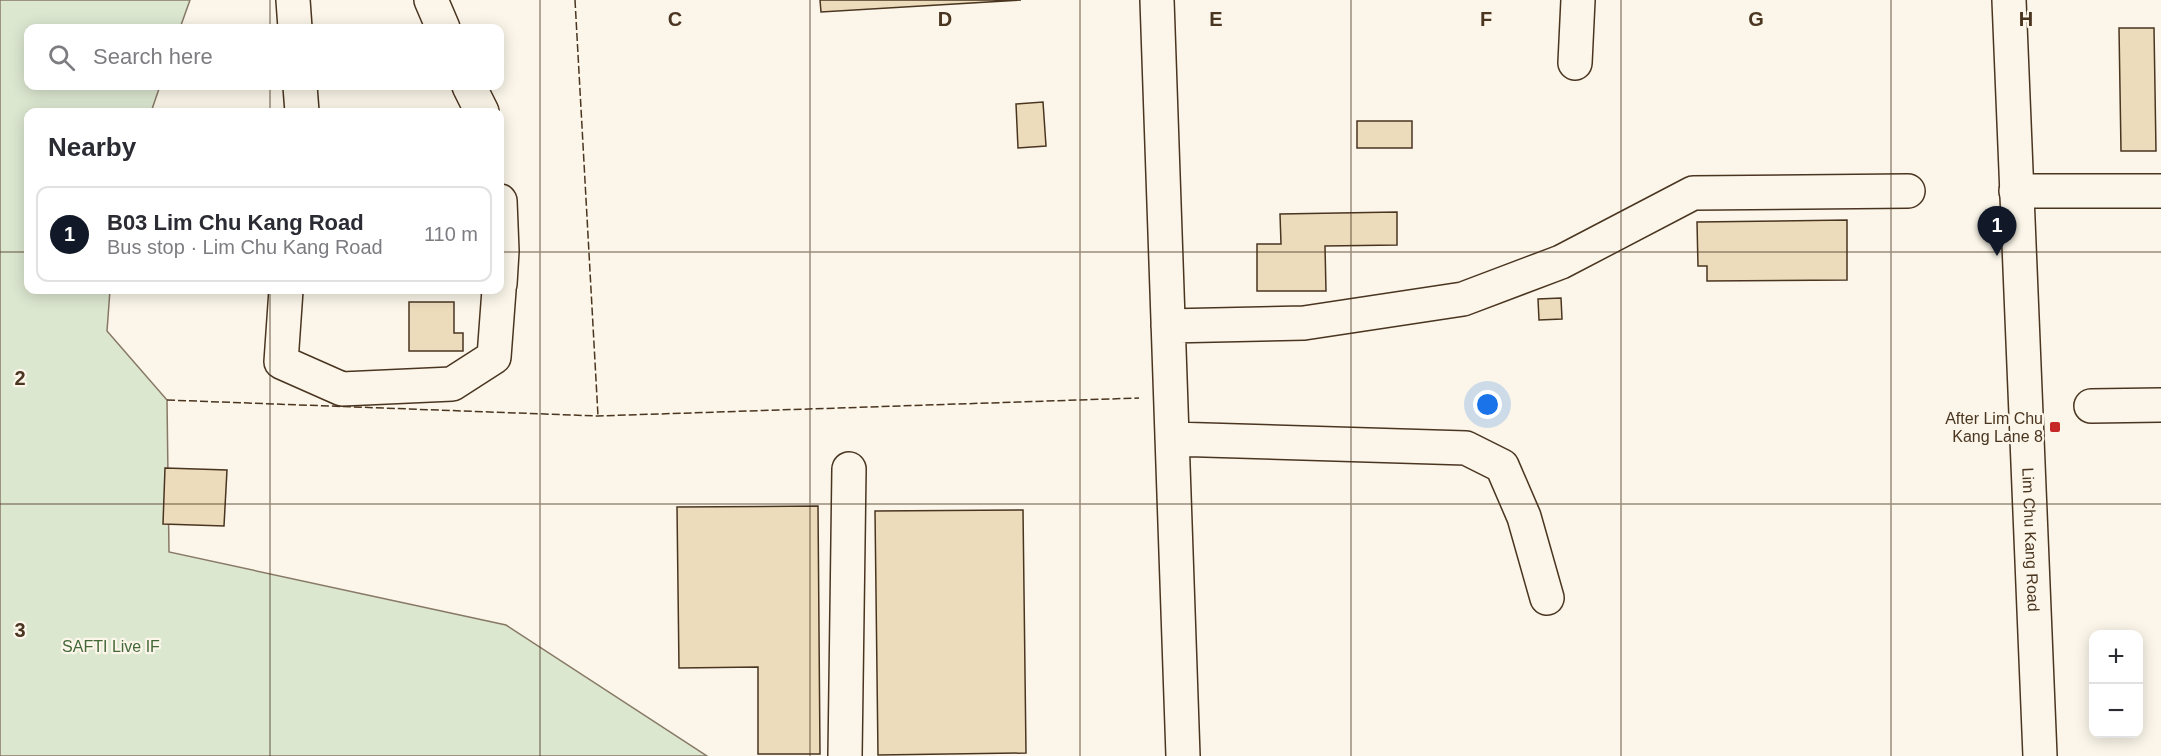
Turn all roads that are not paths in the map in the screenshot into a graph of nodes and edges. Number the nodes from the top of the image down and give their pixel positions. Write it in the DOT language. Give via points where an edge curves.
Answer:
graph roads {
  1 [pos="293,0"];
  2 [pos="431,0"];
  3 [pos="1157,0"];
  4 [pos="1578,0"];
  5 [pos="2009,0"];
  6 [pos="295,24"];
  7 [pos="441,24"];
  8 [pos="1575,63"];
  9 [pos="300,90"];
  10 [pos="471,90"];
  11 [pos="302,108"];
  12 [pos="480,108"];
  13 [pos="1908,191"];
  14 [pos="2016,191"];
  15 [pos="2161,191"];
  16 [pos="286,294"];
  17 [pos="499,294"];
  18 [pos="1168,326"];
  19 [pos="2161,405"];
  20 [pos="2091,406"];
  21 [pos="1172,439"];
  22 [pos="849,469"];
  23 [pos="1547,598"];
  24 [pos="846,756"];
  25 [pos="1183,756"];
  26 [pos="2040,756"];
  1 -- 6 [label="main road"];
  2 -- 7 [label="main road"];
  3 -- 18 [label="main road"];
  4 -- 8 [label="main road"];
  5 -- 14 [label="main road, Lim Chu Kang Road"];
  9 -- 11 [label="main road"];
  10 -- 12 [label="main road"];
  13 -- 18 [label="main road" via="1693,193 1561,262 1463,299 1304,323"];
  14 -- 15 [label="main road"];
  14 -- 26 [label="main road, Lim Chu Kang Road"];
  16 -- 17 [label="main road" via="281,362 342,389 452,384 494,357"];
  18 -- 21 [label="main road"];
  19 -- 20 [label="main road"];
  21 -- 23 [label="main road" via="1466,448 1502,466 1524,517"];
  21 -- 25 [label="main road"];
  22 -- 24 [label="main road"];
}
